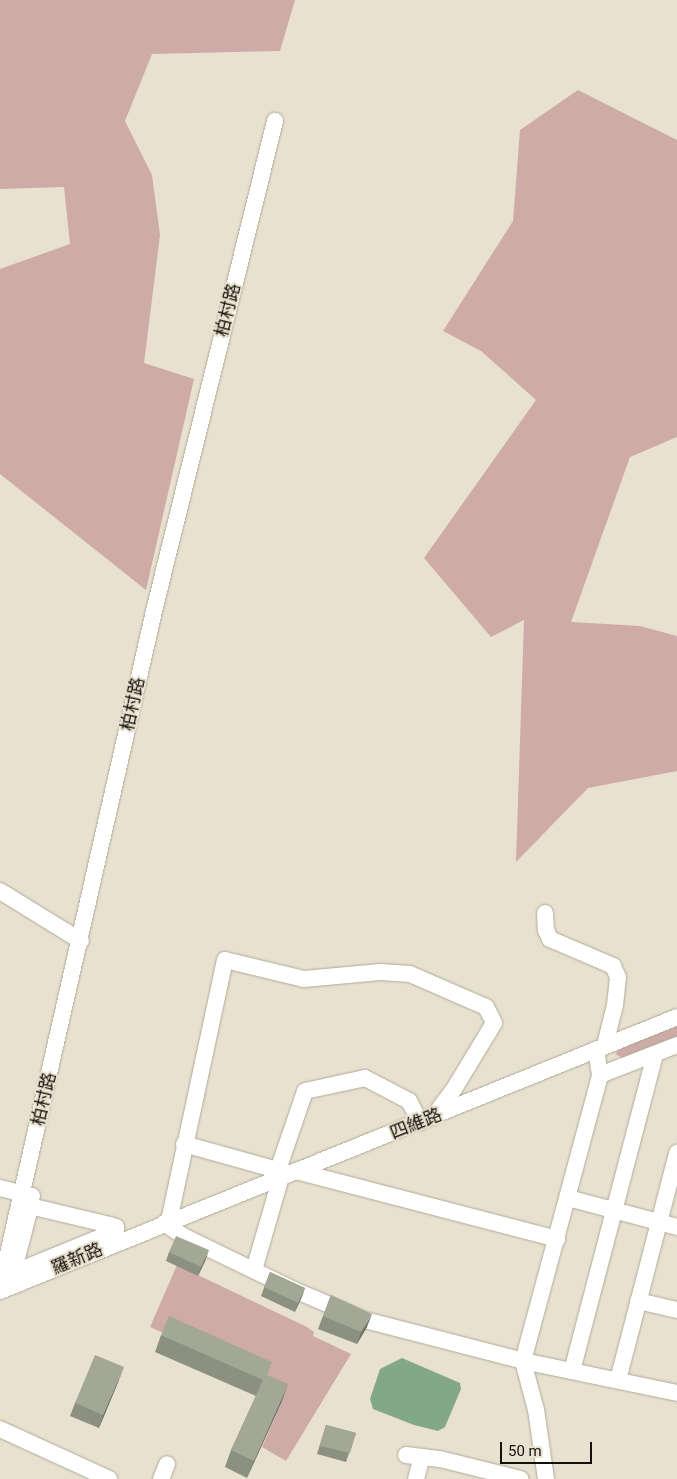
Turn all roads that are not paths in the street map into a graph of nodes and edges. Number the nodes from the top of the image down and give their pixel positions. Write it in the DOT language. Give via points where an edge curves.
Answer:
graph roads {
  1 [pos="275,120"];
  2 [pos="0,891"];
  3 [pos="545,913"];
  4 [pos="81,940"];
  5 [pos="677,1017"];
  6 [pos="677,1045"];
  7 [pos="600,1047"];
  8 [pos="655,1054"];
  9 [pos="600,1075"];
  10 [pos="426,1120"];
  11 [pos="184,1144"];
  12 [pos="677,1153"];
  13 [pos="287,1173"];
  14 [pos="0,1188"];
  15 [pos="22,1194"];
  16 [pos="568,1198"];
  17 [pos="613,1210"];
  18 [pos="658,1223"];
  19 [pos="159,1225"];
  20 [pos="677,1227"];
  21 [pos="557,1239"];
  22 [pos="254,1270"];
  23 [pos="13,1271"];
  24 [pos="0,1290"];
  25 [pos="638,1301"];
  26 [pos="677,1310"];
  27 [pos="523,1361"];
  28 [pos="572,1370"];
  29 [pos="618,1380"];
  30 [pos="677,1393"];
  31 [pos="0,1429"];
  32 [pos="490,1475"];
  33 [pos="109,1479"];
  34 [pos="416,1479"];
  35 [pos="520,1479"];
  36 [pos="546,1479"];
  1 -- 4 [label="street, 柏村路" via="154,611"];
  2 -- 4 [label="street"];
  3 -- 7 [label="street" via="550,939 613,966 618,977 616,1005"];
  4 -- 15 [label="street, 柏村路"];
  5 -- 7 [label="street, 四維路"];
  6 -- 8 [label="street"];
  7 -- 9 [label="street"];
  7 -- 10 [label="street, 四維路"];
  8 -- 9 [label="street"];
  8 -- 17 [label="street"];
  9 -- 16 [label="street"];
  10 -- 11 [label="street" via="454,1089 494,1023 486,1007 410,974 381,972 304,979 225,960"];
  10 -- 13 [label="street, 四維路"];
  10 -- 13 [label="street" via="409,1101 365,1078 305,1091"];
  11 -- 13 [label="street"];
  11 -- 19 [label="street"];
  12 -- 18 [label="street"];
  13 -- 19 [label="street, 四維路"];
  13 -- 21 [label="street"];
  13 -- 22 [label="street"];
  14 -- 15 [label="street"];
  15 -- 19 [label="street"];
  15 -- 24 [label="street, 柏村路"];
  16 -- 17 [label="street"];
  16 -- 21 [label="street"];
  17 -- 18 [label="street"];
  17 -- 28 [label="street"];
  18 -- 20 [label="street"];
  18 -- 25 [label="street"];
  19 -- 22 [label="street"];
  19 -- 24 [label="street, 羅新路"];
  21 -- 27 [label="street"];
  22 -- 27 [label="street" via="365,1320"];
  23 -- 23 [label="street" via="30,1208 116,1227 112,1234 15,1273"];
  25 -- 26 [label="street"];
  25 -- 29 [label="street"];
  27 -- 28 [label="street"];
  27 -- 36 [label="street" via="536,1410"];
  28 -- 29 [label="street"];
  29 -- 30 [label="street"];
  31 -- 33 [label="street"];
  32 -- 34 [label="street" via="414,1456"];
  32 -- 35 [label="street"];
}
